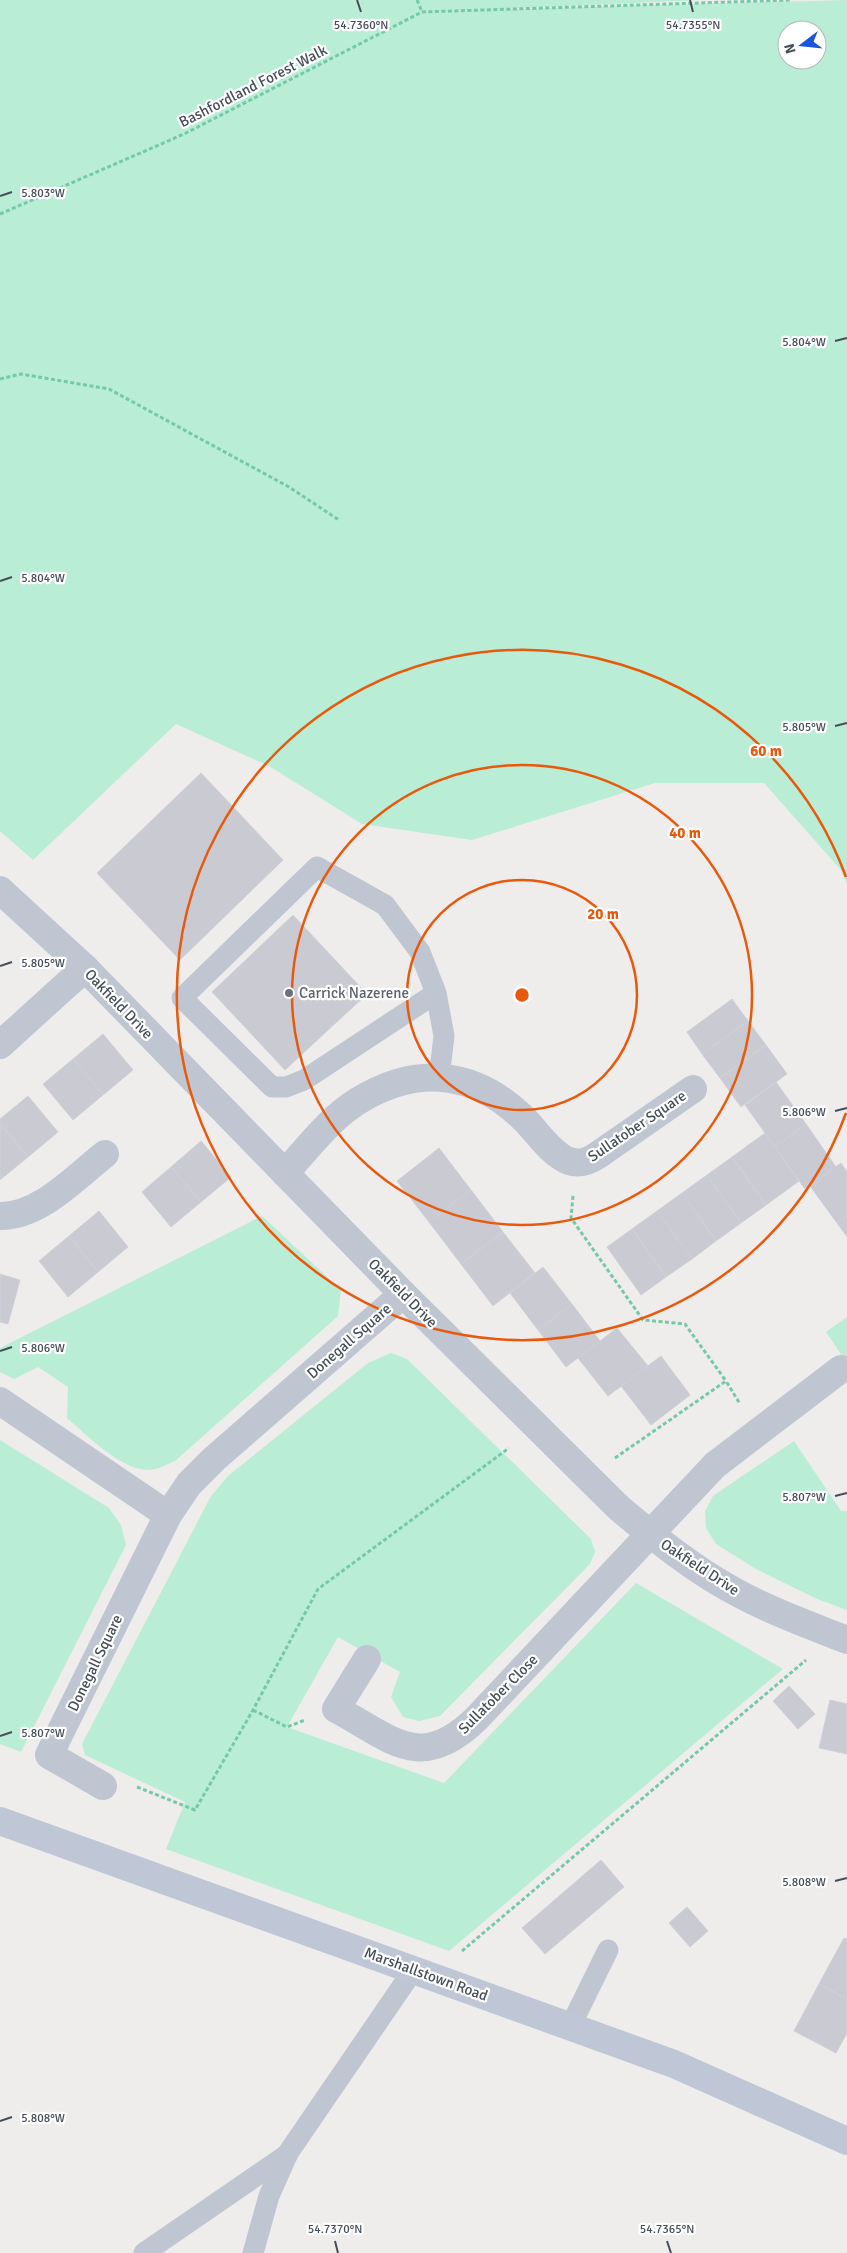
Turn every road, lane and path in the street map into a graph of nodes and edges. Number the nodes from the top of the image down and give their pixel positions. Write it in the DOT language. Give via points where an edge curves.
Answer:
graph roads {
  1 [pos="416,0"];
  2 [pos="792,0"];
  3 [pos="422,12"];
  4 [pos="0,214"];
  5 [pos="0,379"];
  6 [pos="339,520"];
  7 [pos="0,890"];
  8 [pos="85,968"];
  9 [pos="436,993"];
  10 [pos="0,1045"];
  11 [pos="439,1078"];
  12 [pos="693,1089"];
  13 [pos="105,1154"];
  14 [pos="577,1162"];
  15 [pos="284,1173"];
  16 [pos="0,1216"];
  17 [pos="403,1294"];
  18 [pos="841,1369"];
  19 [pos="726,1381"];
  20 [pos="0,1401"];
  21 [pos="538,1427"];
  22 [pos="758,1430"];
  23 [pos="588,1477"];
  24 [pos="168,1514"];
  25 [pos="650,1534"];
  26 [pos="841,1638"];
  27 [pos="367,1659"];
  28 [pos="336,1709"];
  29 [pos="253,1710"];
  30 [pos="103,1786"];
  31 [pos="0,1821"];
  32 [pos="608,1950"];
  33 [pos="423,1973"];
  34 [pos="571,2025"];
  35 [pos="847,2141"];
  36 [pos="288,2153"];
  37 [pos="144,2253"];
  38 [pos="253,2253"];
  1 -- 3 [label="path"];
  2 -- 3 [label="path, Bashfordland Forest Walk"];
  3 -- 4 [label="path, Bashfordland Forest Walk" via="184,134"];
  5 -- 6 [label="path" via="22,374 109,389 290,487"];
  7 -- 8 [label="street, Oakfield Drive"];
  8 -- 10 [label="street"];
  8 -- 15 [label="street, Oakfield Drive"];
  9 -- 9 [label="lane" via="420,952 385,904 317,867 182,998 272,1088 304,1080"];
  9 -- 11 [label="lane" via="444,1036"];
  11 -- 14 [label="street, Sullatober Square" via="472,1083 492,1093 513,1108 559,1154"];
  11 -- 15 [label="street, Sullatober Square" via="401,1082 357,1102 340,1115"];
  12 -- 14 [label="street, Sullatober Square" via="591,1160"];
  13 -- 16 [label="street" via="35,1208"];
  14 -- 19 [label="path" via="571,1218 644,1320 684,1324"];
  15 -- 17 [label="street, Oakfield Drive"];
  17 -- 21 [label="street, Oakfield Drive"];
  17 -- 24 [label="street, Donegall Square" via="214,1459 189,1484"];
  18 -- 22 [label="street"];
  19 -- 22 [label="path"];
  19 -- 23 [label="path"];
  20 -- 24 [label="street"];
  21 -- 23 [label="street, Oakfield Drive"];
  21 -- 29 [label="path" via="318,1589"];
  22 -- 25 [label="street" via="715,1465"];
  23 -- 25 [label="street, Oakfield Drive"];
  24 -- 30 [label="street, Donegall Square" via="49,1755"];
  25 -- 26 [label="street, Oakfield Drive" via="734,1591"];
  25 -- 28 [label="street, Sullatober Close" via="476,1719 452,1739 433,1748 409,1747"];
  26 -- 33 [label="path"];
  27 -- 28 [label="street"];
  28 -- 29 [label="path" via="287,1727"];
  29 -- 30 [label="path" via="195,1810 113,1778"];
  31 -- 33 [label="main road, Marshallstown Road"];
  32 -- 34 [label="lane"];
  33 -- 34 [label="main road, Marshallstown Road"];
  33 -- 36 [label="lane"];
  34 -- 35 [label="main road, Marshallstown Road" via="674,2064"];
  36 -- 37 [label="lane"];
  36 -- 38 [label="lane" via="269,2196"];
}
